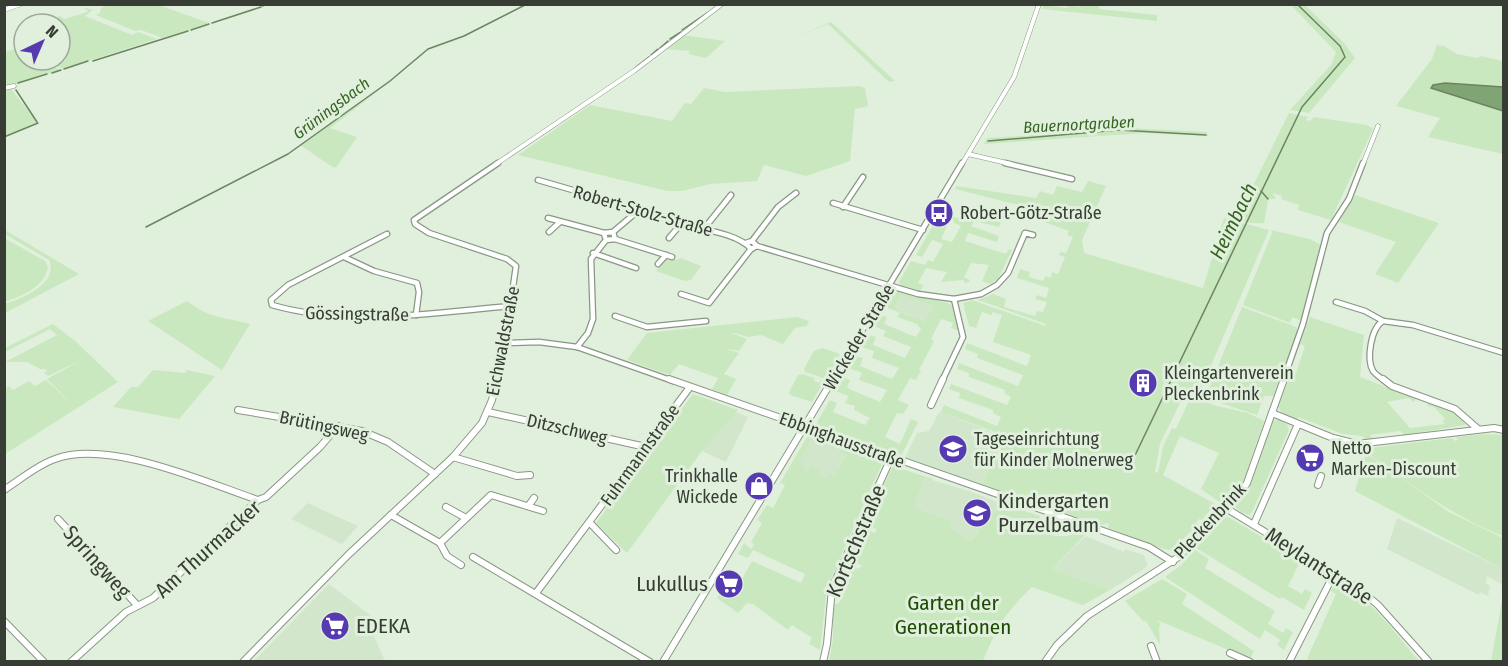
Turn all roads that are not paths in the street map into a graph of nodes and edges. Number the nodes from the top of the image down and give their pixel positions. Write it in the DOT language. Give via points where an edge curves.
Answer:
graph roads {
  1 [pos="21,4"];
  2 [pos="722,4"];
  3 [pos="1039,4"];
  4 [pos="4,10"];
  5 [pos="14,86"];
  6 [pos="4,88"];
  7 [pos="1378,126"];
  8 [pos="968,154"];
  9 [pos="863,177"];
  10 [pos="1072,179"];
  11 [pos="538,180"];
  12 [pos="796,193"];
  13 [pos="731,195"];
  14 [pos="833,203"];
  15 [pos="843,207"];
  16 [pos="639,210"];
  17 [pos="548,218"];
  18 [pos="560,222"];
  19 [pos="681,224"];
  20 [pos="703,230"];
  21 [pos="923,230"];
  22 [pos="549,232"];
  23 [pos="612,232"];
  24 [pos="604,233"];
  25 [pos="387,234"];
  26 [pos="1033,235"];
  27 [pos="615,238"];
  28 [pos="669,238"];
  29 [pos="606,240"];
  30 [pos="752,241"];
  31 [pos="746,243"];
  32 [pos="757,246"];
  33 [pos="751,249"];
  34 [pos="593,254"];
  35 [pos="344,257"];
  36 [pos="658,264"];
  37 [pos="636,268"];
  38 [pos="890,285"];
  39 [pos="681,294"];
  40 [pos="954,299"];
  41 [pos="1336,302"];
  42 [pos="510,306"];
  43 [pos="416,315"];
  44 [pos="615,316"];
  45 [pos="706,321"];
  46 [pos="1383,321"];
  47 [pos="505,343"];
  48 [pos="577,347"];
  49 [pos="1503,353"];
  50 [pos="690,387"];
  51 [pos="931,405"];
  52 [pos="238,410"];
  53 [pos="488,412"];
  54 [pos="1272,413"];
  55 [pos="1298,424"];
  56 [pos="338,426"];
  57 [pos="805,427"];
  58 [pos="1478,429"];
  59 [pos="1503,430"];
  60 [pos="646,447"];
  61 [pos="453,457"];
  62 [pos="891,458"];
  63 [pos="435,474"];
  64 [pos="530,475"];
  65 [pos="1321,476"];
  66 [pos="1318,485"];
  67 [pos="4,490"];
  68 [pos="534,498"];
  69 [pos="258,500"];
  70 [pos="529,505"];
  71 [pos="446,507"];
  72 [pos="1224,507"];
  73 [pos="543,511"];
  74 [pos="391,515"];
  75 [pos="466,518"];
  76 [pos="58,519"];
  77 [pos="590,523"];
  78 [pos="1254,524"];
  79 [pos="440,543"];
  80 [pos="616,550"];
  81 [pos="473,557"];
  82 [pos="1173,562"];
  83 [pos="461,565"];
  84 [pos="1334,574"];
  85 [pos="536,593"];
  86 [pos="145,602"];
  87 [pos="136,605"];
  88 [pos="4,621"];
  89 [pos="1151,646"];
  90 [pos="1230,653"];
  91 [pos="44,662"];
  92 [pos="71,662"];
  93 [pos="243,662"];
  94 [pos="650,662"];
  95 [pos="663,662"];
  96 [pos="823,662"];
  97 [pos="1045,662"];
  98 [pos="1157,662"];
  99 [pos="1250,662"];
  100 [pos="1289,662"];
  101 [pos="1429,662"];
  1 -- 4 [label="street"];
  2 -- 42 [label="street, Eichwaldstraße" via="634,71 414,220 429,233 513,263 517,270"];
  3 -- 8 [label="street, Wickeder Straße" via="1017,72"];
  5 -- 6 [label="street"];
  7 -- 54 [label="street, Pleckenbrink" via="1349,199 1327,233 1303,324"];
  8 -- 10 [label="street"];
  8 -- 21 [label="street, Wickeder Straße"];
  9 -- 15 [label="street"];
  11 -- 16 [label="street, Robert-Stolz-Straße"];
  12 -- 30 [label="street" via="781,203"];
  13 -- 20 [label="street"];
  14 -- 15 [label="street"];
  15 -- 21 [label="street"];
  16 -- 19 [label="street, Robert-Stolz-Straße"];
  16 -- 23 [label="street"];
  17 -- 18 [label="street"];
  18 -- 22 [label="street"];
  18 -- 24 [label="street"];
  19 -- 20 [label="street, Robert-Stolz-Straße"];
  19 -- 28 [label="street"];
  20 -- 31 [label="street, Robert-Stolz-Straße"];
  21 -- 38 [label="street, Wickeder Straße"];
  23 -- 24 [label="street"];
  23 -- 27 [label="street"];
  24 -- 29 [label="street"];
  25 -- 35 [label="street, Gössingstraße"];
  26 -- 40 [label="street" via="1025,233 1006,277 997,285 981,294"];
  27 -- 29 [label="street"];
  27 -- 36 [label="street" via="669,256"];
  29 -- 34 [label="street"];
  30 -- 31 [label="street"];
  30 -- 32 [label="street"];
  31 -- 33 [label="street"];
  32 -- 33 [label="street"];
  32 -- 38 [label="street"];
  33 -- 39 [label="street" via="709,303"];
  34 -- 37 [label="street"];
  34 -- 48 [label="street" via="593,319"];
  35 -- 43 [label="street" via="374,271 417,283"];
  35 -- 43 [label="street, Gössingstraße" via="279,291 271,300 272,305 339,317"];
  38 -- 40 [label="street" via="929,297"];
  38 -- 57 [label="street, Wickeder Straße"];
  40 -- 51 [label="street" via="963,337"];
  41 -- 46 [label="street" via="1365,310"];
  42 -- 43 [label="street, Gössingstraße"];
  42 -- 47 [label="street, Eichwaldstraße"];
  44 -- 45 [label="street" via="647,327"];
  46 -- 49 [label="street" via="1413,325"];
  46 -- 58 [label="street" via="1373,333 1370,363 1374,373 1392,386 1450,406"];
  47 -- 48 [label="street, Ebbinghausstraße"];
  47 -- 53 [label="street, Eichwaldstraße"];
  48 -- 50 [label="street, Ebbinghausstraße"];
  50 -- 57 [label="street, Ebbinghausstraße"];
  50 -- 60 [label="street, Fuhrmannstraße"];
  52 -- 56 [label="street, Brütingsweg"];
  53 -- 60 [label="street, Ditzschweg"];
  53 -- 61 [label="street, Eichwaldstraße"];
  54 -- 55 [label="street"];
  54 -- 72 [label="street, Pleckenbrink" via="1247,483"];
  55 -- 58 [label="street" via="1358,444"];
  55 -- 78 [label="street"];
  56 -- 63 [label="street, Brütingsweg" via="380,438"];
  56 -- 69 [label="street, Am Thurmacker" via="266,497"];
  57 -- 62 [label="street, Ebbinghausstraße"];
  57 -- 95 [label="street, Wickeder Straße"];
  58 -- 59 [label="street"];
  60 -- 77 [label="street, Fuhrmannstraße"];
  61 -- 63 [label="street, Eichwaldstraße"];
  61 -- 64 [label="street" via="517,476"];
  62 -- 82 [label="street, Ebbinghausstraße" via="1149,547"];
  62 -- 96 [label="street, Kortschstraße" via="832,588"];
  63 -- 74 [label="street, Eichwaldstraße"];
  65 -- 66 [label="street"];
  67 -- 69 [label="street" via="46,463 82,453 143,461"];
  68 -- 70 [label="street"];
  69 -- 86 [label="street, Am Thurmacker"];
  70 -- 73 [label="street"];
  70 -- 75 [label="street" via="491,495"];
  71 -- 75 [label="street"];
  72 -- 78 [label="street, Meylantstraße"];
  72 -- 82 [label="street, Pleckenbrink"];
  74 -- 79 [label="street"];
  74 -- 93 [label="street, Eichwaldstraße"];
  75 -- 79 [label="street"];
  76 -- 87 [label="street, Springweg"];
  77 -- 80 [label="street, Fuhrmannstraße"];
  77 -- 85 [label="street, Fuhrmannstraße"];
  78 -- 84 [label="street, Meylantstraße"];
  79 -- 83 [label="street" via="447,556"];
  81 -- 85 [label="street"];
  82 -- 97 [label="street, Pleckenbrink" via="1080,621"];
  84 -- 100 [label="street"];
  84 -- 101 [label="street, Meylantstraße" via="1378,604"];
  85 -- 94 [label="street"];
  86 -- 87 [label="street, Am Thurmacker"];
  87 -- 92 [label="street, Am Thurmacker"];
  88 -- 91 [label="street"];
  89 -- 98 [label="street"];
  90 -- 99 [label="street"];
}
